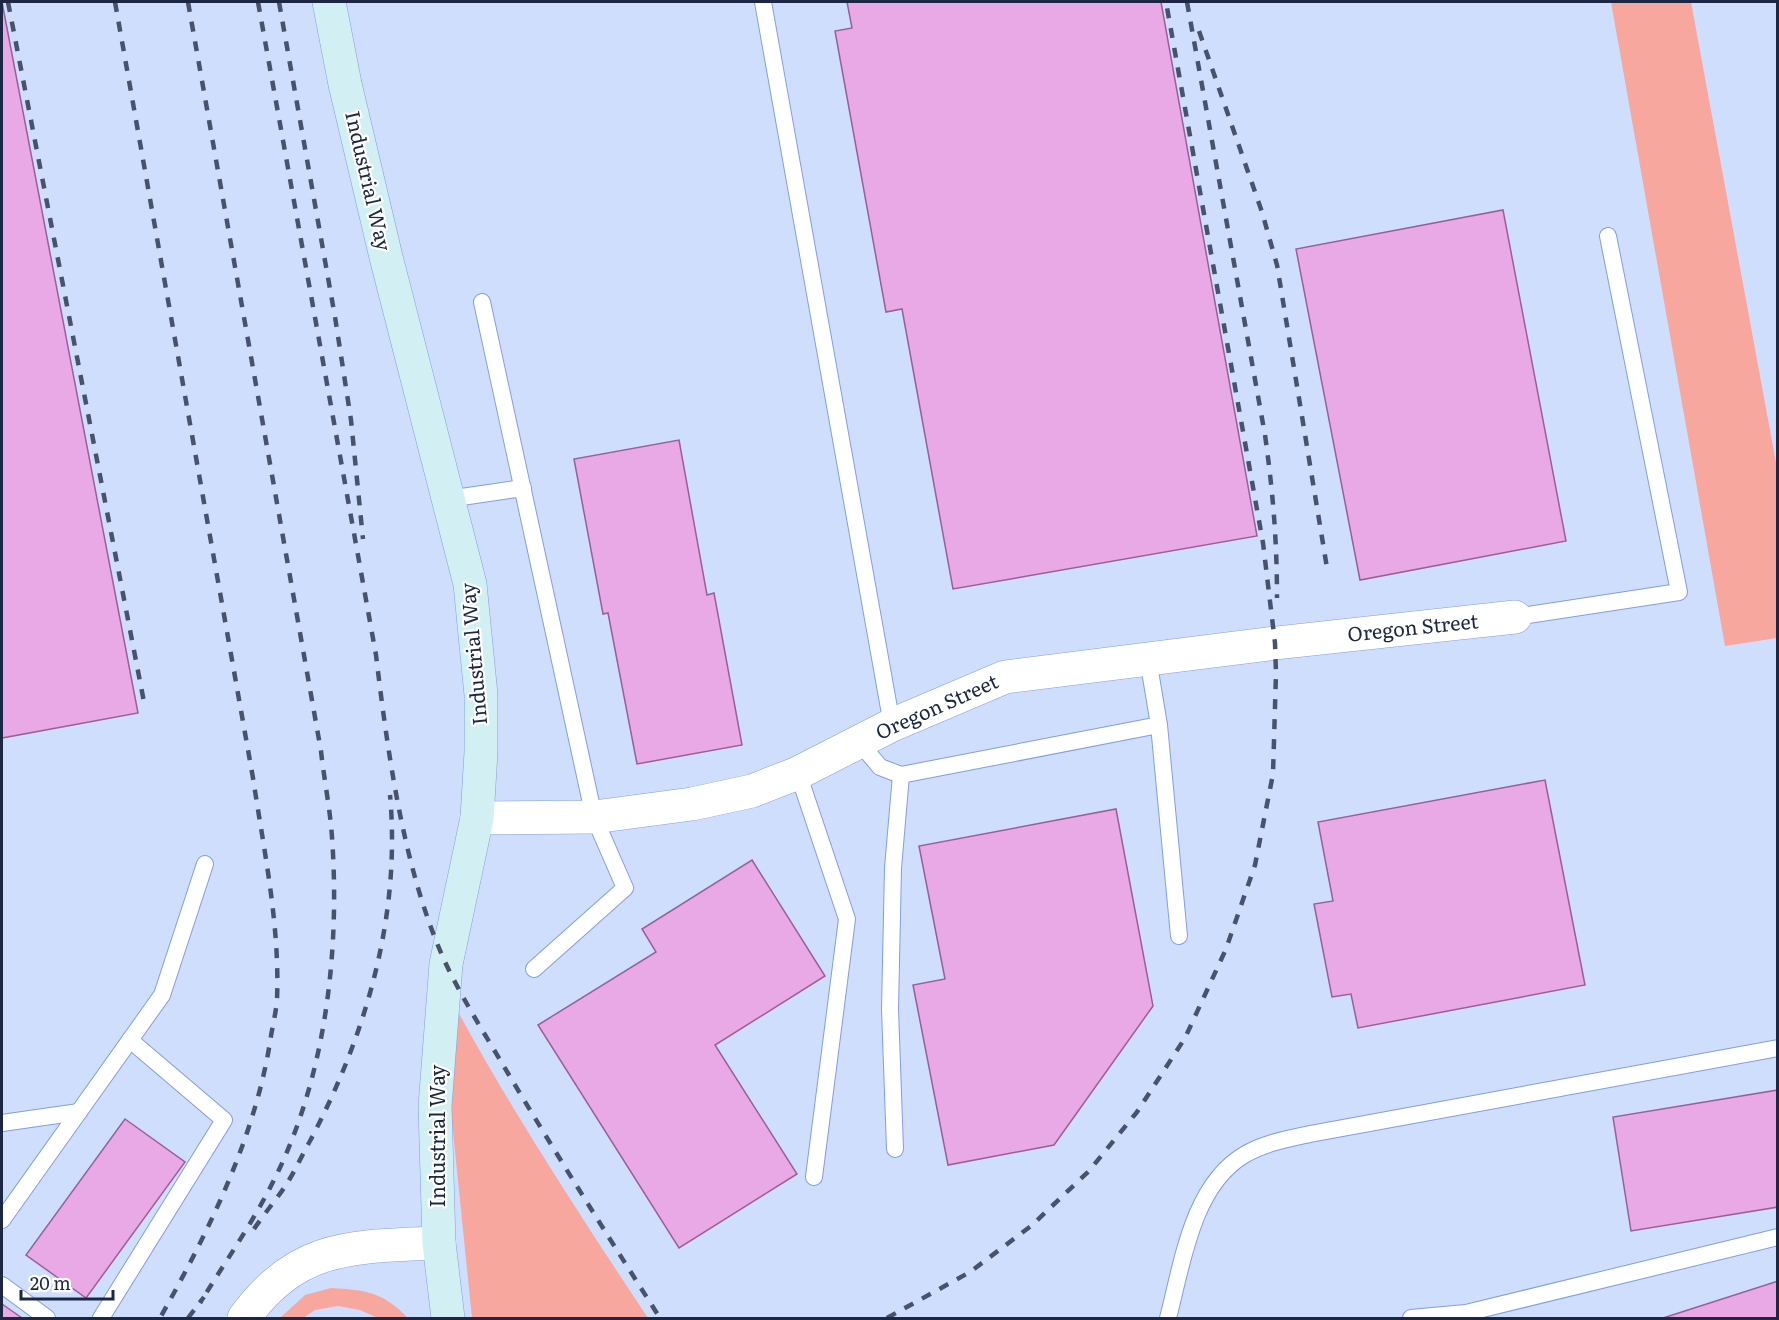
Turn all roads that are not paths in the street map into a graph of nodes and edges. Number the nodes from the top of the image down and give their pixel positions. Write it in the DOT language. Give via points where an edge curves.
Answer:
graph roads {
  1 [pos="328,2"];
  2 [pos="763,2"];
  3 [pos="1608,236"];
  4 [pos="482,302"];
  5 [pos="523,488"];
  6 [pos="448,499"];
  7 [pos="1515,617"];
  8 [pos="1148,659"];
  9 [pos="892,725"];
  10 [pos="1160,725"];
  11 [pos="859,742"];
  12 [pos="798,773"];
  13 [pos="901,775"];
  14 [pos="477,818"];
  15 [pos="594,818"];
  16 [pos="205,864"];
  17 [pos="1179,936"];
  18 [pos="534,969"];
  19 [pos="130,1040"];
  20 [pos="1778,1048"];
  21 [pos="79,1112"];
  22 [pos="2,1123"];
  23 [pos="895,1149"];
  24 [pos="814,1177"];
  25 [pos="2,1220"];
  26 [pos="1778,1237"];
  27 [pos="439,1243"];
  28 [pos="2,1285"];
  29 [pos="252,1308"];
  30 [pos="47,1318"];
  31 [pos="101,1318"];
  32 [pos="448,1318"];
  33 [pos="1168,1318"];
  34 [pos="1411,1318"];
  1 -- 6 [label="street, Industrial Way" via="380,234"];
  2 -- 9 [label="lane"];
  3 -- 7 [label="lane" via="1679,592"];
  4 -- 5 [label="lane"];
  5 -- 6 [label="lane"];
  5 -- 15 [label="lane"];
  6 -- 14 [label="street, Industrial Way" via="470,584 481,695"];
  7 -- 8 [label="street, Oregon Street"];
  8 -- 9 [label="street, Oregon Street" via="1005,677"];
  8 -- 10 [label="lane"];
  9 -- 11 [label="street, Oregon Street"];
  10 -- 13 [label="lane"];
  10 -- 17 [label="lane"];
  11 -- 12 [label="street, Oregon Street"];
  11 -- 13 [label="lane" via="880,767"];
  12 -- 15 [label="street, Oregon Street" via="752,791"];
  12 -- 24 [label="lane" via="847,920"];
  13 -- 23 [label="lane" via="893,868 890,1009"];
  14 -- 15 [label="street, Oregon Street"];
  14 -- 27 [label="street, Industrial Way" via="445,975 435,1106"];
  15 -- 18 [label="lane" via="625,888"];
  16 -- 19 [label="lane" via="162,995"];
  19 -- 21 [label="lane"];
  19 -- 31 [label="lane" via="224,1120"];
  20 -- 33 [label="lane" via="1310,1134 1259,1148 1232,1164 1210,1188 1195,1218"];
  21 -- 22 [label="lane"];
  21 -- 25 [label="lane"];
  26 -- 34 [label="lane" via="1466,1313"];
  27 -- 29 [label="street" via="351,1249 313,1259 284,1275"];
  27 -- 32 [label="street, Industrial Way"];
  28 -- 30 [label="lane"];
}
